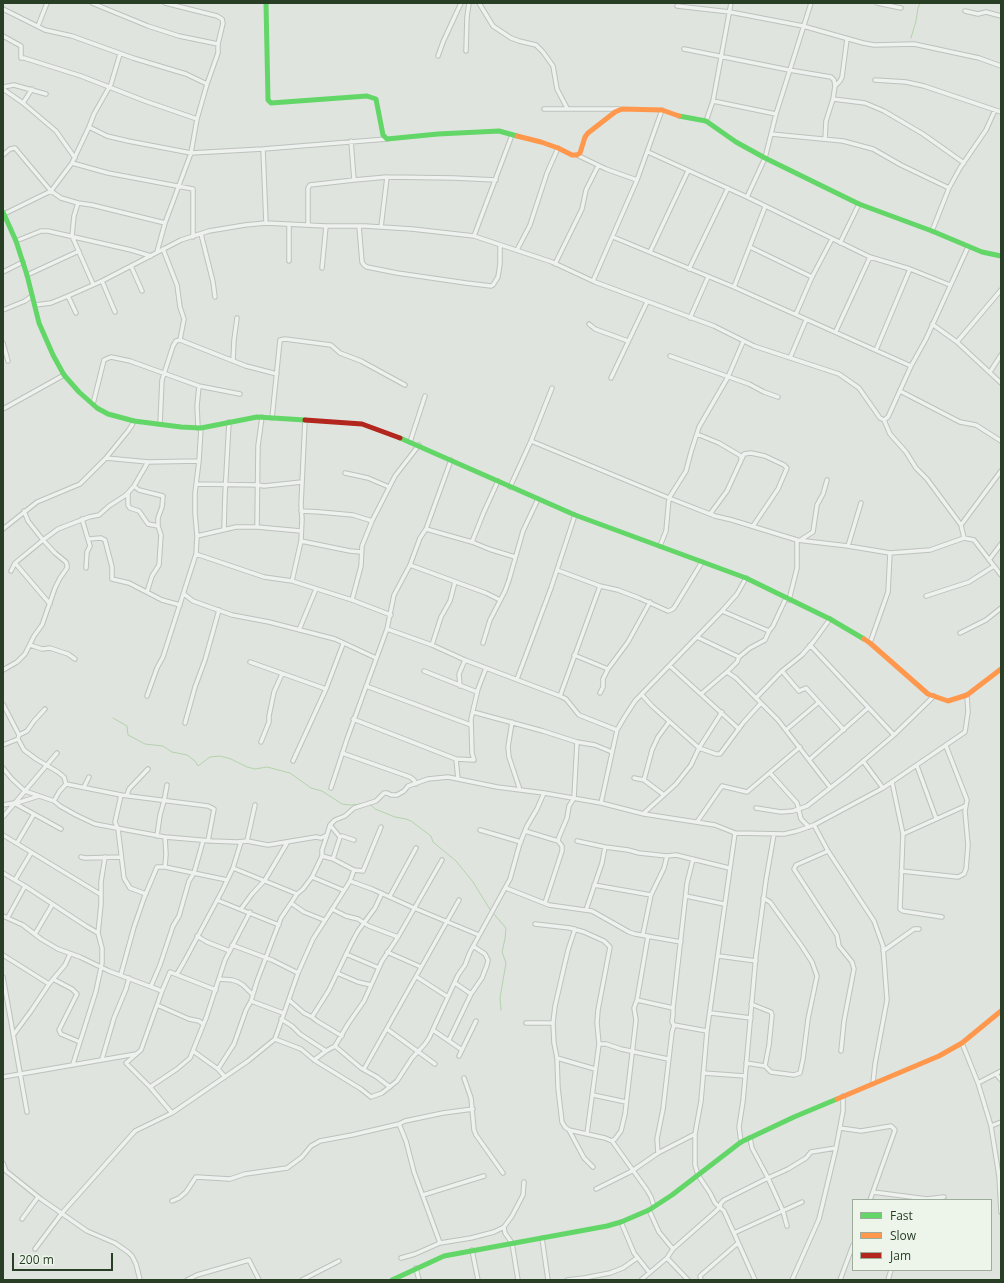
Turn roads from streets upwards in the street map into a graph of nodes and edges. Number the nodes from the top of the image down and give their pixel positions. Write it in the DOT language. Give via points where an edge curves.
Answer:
graph roads {
  1 [pos="47,3"];
  2 [pos="92,3"];
  3 [pos="164,3"];
  4 [pos="266,3"];
  5 [pos="461,3"];
  6 [pos="469,3"];
  7 [pos="479,3"];
  8 [pos="731,3"];
  9 [pos="811,3"];
  10 [pos="877,3"];
  11 [pos="677,6"];
  12 [pos="468,8"];
  13 [pos="901,8"];
  14 [pos="3,9"];
  15 [pos="965,11"];
  16 [pos="730,12"];
  17 [pos="1001,16"];
  18 [pos="38,26"];
  19 [pos="803,26"];
  20 [pos="3,36"];
  21 [pos="847,39"];
  22 [pos="218,44"];
  23 [pos="684,49"];
  24 [pos="466,51"];
  25 [pos="120,54"];
  26 [pos="438,56"];
  27 [pos="722,56"];
  28 [pos="1001,66"];
  29 [pos="789,70"];
  30 [pos="875,80"];
  31 [pos="207,84"];
  32 [pos="835,86"];
  33 [pos="3,88"];
  34 [pos="109,88"];
  35 [pos="32,90"];
  36 [pos="46,94"];
  37 [pos="834,99"];
  38 [pos="713,101"];
  39 [pos="23,103"];
  40 [pos="566,108"];
  41 [pos="544,109"];
  42 [pos="622,109"];
  43 [pos="662,110"];
  44 [pos="995,110"];
  45 [pos="1001,112"];
  46 [pos="776,114"];
  47 [pos="198,119"];
  48 [pos="706,121"];
  49 [pos="89,126"];
  50 [pos="771,134"];
  51 [pos="512,135"];
  52 [pos="386,139"];
  53 [pos="825,139"];
  54 [pos="351,141"];
  55 [pos="558,148"];
  56 [pos="263,149"];
  57 [pos="648,152"];
  58 [pos="192,153"];
  59 [pos="3,155"];
  60 [pos="577,155"];
  61 [pos="74,158"];
  62 [pos="765,158"];
  63 [pos="72,163"];
  64 [pos="964,163"];
  65 [pos="598,166"];
  66 [pos="688,171"];
  67 [pos="387,177"];
  68 [pos="354,180"];
  69 [pos="496,180"];
  70 [pos="637,180"];
  71 [pos="178,187"];
  72 [pos="728,188"];
  73 [pos="949,188"];
  74 [pos="51,191"];
  75 [pos="747,197"];
  76 [pos="78,203"];
  77 [pos="859,204"];
  78 [pos="765,207"];
  79 [pos="4,213"];
  80 [pos="5,222"];
  81 [pos="166,223"];
  82 [pos="266,223"];
  83 [pos="289,224"];
  84 [pos="308,224"];
  85 [pos="326,226"];
  86 [pos="359,226"];
  87 [pos="381,227"];
  88 [pos="932,231"];
  89 [pos="201,234"];
  90 [pos="72,236"];
  91 [pos="193,236"];
  92 [pos="474,236"];
  93 [pos="613,237"];
  94 [pos="832,239"];
  95 [pos="16,241"];
  96 [pos="840,242"];
  97 [pos="500,245"];
  98 [pos="750,247"];
  99 [pos="968,247"];
  100 [pos="163,249"];
  101 [pos="517,250"];
  102 [pos="79,251"];
  103 [pos="157,252"];
  104 [pos="650,252"];
  105 [pos="151,256"];
  106 [pos="1001,256"];
  107 [pos="870,257"];
  108 [pos="289,261"];
  109 [pos="23,262"];
  110 [pos="555,264"];
  111 [pos="131,266"];
  112 [pos="322,268"];
  113 [pos="689,269"];
  114 [pos="910,269"];
  115 [pos="3,272"];
  116 [pos="27,275"];
  117 [pos="708,277"];
  118 [pos="812,277"];
  119 [pos="102,281"];
  120 [pos="593,281"];
  121 [pos="92,284"];
  122 [pos="950,285"];
  123 [pos="734,287"];
  124 [pos="1001,290"];
  125 [pos="142,291"];
  126 [pos="32,296"];
  127 [pos="68,296"];
  128 [pos="215,297"];
  129 [pos="647,302"];
  130 [pos="35,305"];
  131 [pos="3,310"];
  132 [pos="115,312"];
  133 [pos="76,313"];
  134 [pos="796,314"];
  135 [pos="237,318"];
  136 [pos="690,318"];
  137 [pos="806,320"];
  138 [pos="589,324"];
  139 [pos="932,324"];
  140 [pos="836,332"];
  141 [pos="180,340"];
  142 [pos="628,341"];
  143 [pos="743,342"];
  144 [pos="957,342"];
  145 [pos="3,343"];
  146 [pos="876,350"];
  147 [pos="1001,355"];
  148 [pos="670,356"];
  149 [pos="790,358"];
  150 [pos="8,360"];
  151 [pos="233,361"];
  152 [pos="911,366"];
  153 [pos="990,372"];
  154 [pos="165,374"];
  155 [pos="277,374"];
  156 [pos="64,375"];
  157 [pos="728,377"];
  158 [pos="611,378"];
  159 [pos="1001,383"];
  160 [pos="404,385"];
  161 [pos="199,386"];
  162 [pos="552,388"];
  163 [pos="900,391"];
  164 [pos="240,394"];
  165 [pos="425,396"];
  166 [pos="778,397"];
  167 [pos="93,404"];
  168 [pos="3,409"];
  169 [pos="262,417"];
  170 [pos="272,418"];
  171 [pos="305,420"];
  172 [pos="884,420"];
  173 [pos="134,421"];
  174 [pos="229,422"];
  175 [pos="160,424"];
  176 [pos="199,428"];
  177 [pos="697,434"];
  178 [pos="531,441"];
  179 [pos="1001,441"];
  180 [pos="410,442"];
  181 [pos="419,445"];
  182 [pos="106,458"];
  183 [pos="451,460"];
  184 [pos="741,460"];
  185 [pos="199,461"];
  186 [pos="148,462"];
  187 [pos="1001,471"];
  188 [pos="345,473"];
  189 [pos="827,480"];
  190 [pos="498,481"];
  191 [pos="302,482"];
  192 [pos="197,484"];
  193 [pos="226,484"];
  194 [pos="258,484"];
  195 [pos="134,486"];
  196 [pos="389,487"];
  197 [pos="510,487"];
  198 [pos="128,493"];
  199 [pos="669,498"];
  200 [pos="538,499"];
  201 [pos="861,503"];
  202 [pos="24,511"];
  203 [pos="301,511"];
  204 [pos="710,514"];
  205 [pos="575,515"];
  206 [pos="82,519"];
  207 [pos="372,521"];
  208 [pos="961,525"];
  209 [pos="158,526"];
  210 [pos="753,526"];
  211 [pos="257,527"];
  212 [pos="3,529"];
  213 [pos="224,529"];
  214 [pos="426,529"];
  215 [pos="302,531"];
  216 [pos="197,536"];
  217 [pos="964,538"];
  218 [pos="88,539"];
  219 [pos="43,540"];
  220 [pos="799,540"];
  221 [pos="301,541"];
  222 [pos="472,542"];
  223 [pos="660,546"];
  224 [pos="848,546"];
  225 [pos="1000,547"];
  226 [pos="361,552"];
  227 [pos="890,553"];
  228 [pos="196,554"];
  229 [pos="515,557"];
  230 [pos="989,560"];
  231 [pos="702,562"];
  232 [pos="15,564"];
  233 [pos="410,565"];
  234 [pos="994,566"];
  235 [pos="86,568"];
  236 [pos="557,570"];
  237 [pos="11,571"];
  238 [pos="1001,575"];
  239 [pos="746,578"];
  240 [pos="292,581"];
  241 [pos="455,582"];
  242 [pos="600,586"];
  243 [pos="316,589"];
  244 [pos="147,592"];
  245 [pos="184,594"];
  246 [pos="926,596"];
  247 [pos="788,599"];
  248 [pos="352,600"];
  249 [pos="500,600"];
  250 [pos="650,602"];
  251 [pos="50,604"];
  252 [pos="180,604"];
  253 [pos="1001,608"];
  254 [pos="219,610"];
  255 [pos="722,611"];
  256 [pos="391,615"];
  257 [pos="830,619"];
  258 [pos="386,629"];
  259 [pos="299,630"];
  260 [pos="769,631"];
  261 [pos="960,633"];
  262 [pos="697,637"];
  263 [pos="483,643"];
  264 [pos="870,643"];
  265 [pos="343,644"];
  266 [pos="30,645"];
  267 [pos="432,645"];
  268 [pos="810,645"];
  269 [pos="574,655"];
  270 [pos="739,657"];
  271 [pos="376,658"];
  272 [pos="75,659"];
  273 [pos="465,660"];
  274 [pos="250,662"];
  275 [pos="3,664"];
  276 [pos="10,666"];
  277 [pos="670,666"];
  278 [pos="486,668"];
  279 [pos="608,669"];
  280 [pos="1001,669"];
  281 [pos="3,670"];
  282 [pos="424,671"];
  283 [pos="782,671"];
  284 [pos="727,672"];
  285 [pos="282,674"];
  286 [pos="517,679"];
  287 [pos="366,686"];
  288 [pos="460,686"];
  289 [pos="326,689"];
  290 [pos="477,692"];
  291 [pos="600,693"];
  292 [pos="701,694"];
  293 [pos="642,695"];
  294 [pos="967,695"];
  295 [pos="147,696"];
  296 [pos="560,696"];
  297 [pos="934,696"];
  298 [pos="756,698"];
  299 [pos="818,702"];
  300 [pos="761,703"];
  301 [pos="3,705"];
  302 [pos="868,708"];
  303 [pos="45,709"];
  304 [pos="473,712"];
  305 [pos="722,712"];
  306 [pos="354,719"];
  307 [pos="512,722"];
  308 [pos="669,722"];
  309 [pos="185,723"];
  310 [pos="471,725"];
  311 [pos="739,729"];
  312 [pos="617,730"];
  313 [pos="786,730"];
  314 [pos="844,730"];
  315 [pos="894,735"];
  316 [pos="18,737"];
  317 [pos="261,742"];
  318 [pos="577,742"];
  319 [pos="3,745"];
  320 [pos="946,746"];
  321 [pos="800,747"];
  322 [pos="699,748"];
  323 [pos="612,752"];
  324 [pos="57,753"];
  325 [pos="342,753"];
  326 [pos="456,759"];
  327 [pos="809,760"];
  328 [pos="293,761"];
  329 [pos="862,761"];
  330 [pos="46,765"];
  331 [pos="917,766"];
  332 [pos="3,768"];
  333 [pos="148,769"];
  334 [pos="770,773"];
  335 [pos="88,777"];
  336 [pos="634,778"];
  337 [pos="458,779"];
  338 [pos="644,780"];
  339 [pos="892,782"];
  340 [pos="66,784"];
  341 [pos="416,784"];
  342 [pos="166,785"];
  343 [pos="84,787"];
  344 [pos="830,787"];
  345 [pos="331,788"];
  346 [pos="883,788"];
  347 [pos="520,790"];
  348 [pos="25,791"];
  349 [pos="544,793"];
  350 [pos="121,795"];
  351 [pos="127,795"];
  352 [pos="664,795"];
  353 [pos="40,796"];
  354 [pos="574,798"];
  355 [pos="54,801"];
  356 [pos="164,801"];
  357 [pos="14,803"];
  358 [pos="601,803"];
  359 [pos="3,805"];
  360 [pos="255,805"];
  361 [pos="965,806"];
  362 [pos="756,808"];
  363 [pos="800,809"];
  364 [pos="34,814"];
  365 [pos="644,814"];
  366 [pos="3,817"];
  367 [pos="936,818"];
  368 [pos="696,822"];
  369 [pos="330,825"];
  370 [pos="814,825"];
  371 [pos="382,826"];
  372 [pos="809,827"];
  373 [pos="61,828"];
  374 [pos="118,829"];
  375 [pos="480,830"];
  376 [pos="525,831"];
  377 [pos="735,833"];
  378 [pos="774,834"];
  379 [pos="903,834"];
  380 [pos="3,835"];
  381 [pos="326,835"];
  382 [pos="157,836"];
  383 [pos="165,837"];
  384 [pos="340,837"];
  385 [pos="354,840"];
  386 [pos="206,841"];
  387 [pos="247,841"];
  388 [pos="558,841"];
  389 [pos="577,841"];
  390 [pos="17,842"];
  391 [pos="241,842"];
  392 [pos="521,842"];
  393 [pos="287,843"];
  394 [pos="605,847"];
  395 [pos="416,848"];
  396 [pos="828,851"];
  397 [pos="31,853"];
  398 [pos="322,856"];
  399 [pos="666,856"];
  400 [pos="81,857"];
  401 [pos="105,857"];
  402 [pos="121,857"];
  403 [pos="333,859"];
  404 [pos="693,859"];
  405 [pos="442,860"];
  406 [pos="165,867"];
  407 [pos="233,868"];
  408 [pos="729,868"];
  409 [pos="354,870"];
  410 [pos="901,871"];
  411 [pos="3,873"];
  412 [pos="194,873"];
  413 [pos="312,877"];
  414 [pos="15,880"];
  415 [pos="227,880"];
  416 [pos="265,880"];
  417 [pos="350,881"];
  418 [pos="25,886"];
  419 [pos="594,886"];
  420 [pos="506,888"];
  421 [pos="343,890"];
  422 [pos="100,894"];
  423 [pos="146,894"];
  424 [pos="297,894"];
  425 [pos="382,894"];
  426 [pos="651,895"];
  427 [pos="390,896"];
  428 [pos="686,896"];
  429 [pos="763,898"];
  430 [pos="217,900"];
  431 [pos="459,900"];
  432 [pos="291,903"];
  433 [pos="545,903"];
  434 [pos="724,904"];
  435 [pos="52,905"];
  436 [pos="414,908"];
  437 [pos="242,909"];
  438 [pos="332,909"];
  439 [pos="586,910"];
  440 [pos="250,912"];
  441 [pos="3,916"];
  442 [pos="8,917"];
  443 [pos="942,917"];
  444 [pos="324,920"];
  445 [pos="447,921"];
  446 [pos="364,923"];
  447 [pos="535,924"];
  448 [pos="279,925"];
  449 [pos="575,929"];
  450 [pos="919,929"];
  451 [pos="98,933"];
  452 [pos="35,934"];
  453 [pos="643,934"];
  454 [pos="479,935"];
  455 [pos="198,936"];
  456 [pos="648,936"];
  457 [pos="398,937"];
  458 [pos="681,942"];
  459 [pos="232,946"];
  460 [pos="473,946"];
  461 [pos="230,951"];
  462 [pos="884,951"];
  463 [pos="387,952"];
  464 [pos="70,954"];
  465 [pos="346,954"];
  466 [pos="3,955"];
  467 [pos="719,956"];
  468 [pos="266,958"];
  469 [pos="756,961"];
  470 [pos="101,966"];
  471 [pos="421,967"];
  472 [pos="379,968"];
  473 [pos="298,973"];
  474 [pos="337,973"];
  475 [pos="121,974"];
  476 [pos="176,974"];
  477 [pos="417,977"];
  478 [pos="3,978"];
  479 [pos="129,978"];
  480 [pos="53,979"];
  481 [pos="219,979"];
  482 [pos="455,983"];
  483 [pos="49,984"];
  484 [pos="371,985"];
  485 [pos="151,986"];
  486 [pos="162,990"];
  487 [pos="216,990"];
  488 [pos="252,994"];
  489 [pos="471,994"];
  490 [pos="448,997"];
  491 [pos="289,1000"];
  492 [pos="637,1000"];
  493 [pos="251,1001"];
  494 [pos="751,1004"];
  495 [pos="158,1005"];
  496 [pos="673,1008"];
  497 [pos="1001,1011"];
  498 [pos="283,1013"];
  499 [pos="711,1013"];
  500 [pos="312,1017"];
  501 [pos="751,1018"];
  502 [pos="281,1020"];
  503 [pos="476,1021"];
  504 [pos="526,1023"];
  505 [pos="553,1023"];
  506 [pos="203,1024"];
  507 [pos="674,1026"];
  508 [pos="387,1029"];
  509 [pos="433,1030"];
  510 [pos="707,1030"];
  511 [pos="14,1034"];
  512 [pos="342,1036"];
  513 [pos="275,1039"];
  514 [pos="449,1040"];
  515 [pos="80,1042"];
  516 [pos="962,1043"];
  517 [pos="599,1044"];
  518 [pos="335,1046"];
  519 [pos="462,1050"];
  520 [pos="193,1051"];
  521 [pos="326,1051"];
  522 [pos="841,1051"];
  523 [pos="418,1052"];
  524 [pos="633,1052"];
  525 [pos="138,1053"];
  526 [pos="459,1056"];
  527 [pos="557,1058"];
  528 [pos="102,1059"];
  529 [pos="668,1059"];
  530 [pos="314,1060"];
  531 [pos="746,1063"];
  532 [pos="73,1064"];
  533 [pos="435,1064"];
  534 [pos="766,1066"];
  535 [pos="218,1069"];
  536 [pos="364,1069"];
  537 [pos="595,1069"];
  538 [pos="1001,1071"];
  539 [pos="703,1073"];
  540 [pos="20,1074"];
  541 [pos="996,1074"];
  542 [pos="745,1076"];
  543 [pos="3,1077"];
  544 [pos="225,1077"];
  545 [pos="464,1078"];
  546 [pos="1001,1080"];
  547 [pos="873,1083"];
  548 [pos="978,1083"];
  549 [pos="150,1087"];
  550 [pos="390,1087"];
  551 [pos="593,1095"];
  552 [pos="843,1096"];
  553 [pos="626,1102"];
  554 [pos="473,1109"];
  555 [pos="27,1112"];
  556 [pos="172,1113"];
  557 [pos="1001,1122"];
  558 [pos="399,1124"];
  559 [pos="991,1126"];
  560 [pos="840,1128"];
  561 [pos="569,1130"];
  562 [pos="587,1134"];
  563 [pos="695,1134"];
  564 [pos="750,1138"];
  565 [pos="612,1141"];
  566 [pos="741,1142"];
  567 [pos="836,1148"];
  568 [pos="658,1153"];
  569 [pos="996,1158"];
  570 [pos="3,1163"];
  571 [pos="1001,1163"];
  572 [pos="593,1167"];
  573 [pos="6,1171"];
  574 [pos="632,1171"];
  575 [pos="503,1173"];
  576 [pos="698,1175"];
  577 [pos="3,1176"];
  578 [pos="484,1176"];
  579 [pos="768,1178"];
  580 [pos="524,1182"];
  581 [pos="596,1189"];
  582 [pos="873,1192"];
  583 [pos="423,1195"];
  584 [pos="38,1197"];
  585 [pos="944,1197"];
  586 [pos="870,1199"];
  587 [pos="172,1201"];
  588 [pos="802,1202"];
  589 [pos="654,1206"];
  590 [pos="720,1207"];
  591 [pos="649,1210"];
  592 [pos="783,1211"];
  593 [pos="1001,1212"];
  594 [pos="62,1213"];
  595 [pos="22,1219"];
  596 [pos="621,1222"];
  597 [pos="787,1226"];
  598 [pos="504,1227"];
  599 [pos="734,1233"];
  600 [pos="542,1238"];
  601 [pos="440,1243"];
  602 [pos="512,1243"];
  603 [pos="738,1243"];
  604 [pos="852,1248"];
  605 [pos="35,1249"];
  606 [pos="673,1249"];
  607 [pos="472,1250"];
  608 [pos="401,1258"];
  609 [pos="637,1258"];
  610 [pos="667,1258"];
  611 [pos="339,1261"];
  612 [pos="416,1268"];
  613 [pos="649,1272"];
  614 [pos="754,1278"];
  615 [pos="140,1280"];
  616 [pos="187,1280"];
  617 [pos="259,1280"];
  618 [pos="302,1280"];
  619 [pos="392,1280"];
  620 [pos="419,1280"];
  621 [pos="478,1280"];
  622 [pos="518,1280"];
  623 [pos="548,1280"];
  624 [pos="568,1280"];
  625 [pos="641,1280"];
  626 [pos="688,1280"];
  627 [pos="701,1280"];
  628 [pos="748,1280"];
  629 [pos="792,1280"];
  630 [pos="840,1280"];
  1 -- 18 [label="street"];
  2 -- 22 [label="street" via="148,26"];
  3 -- 22 [label="street" via="222,19"];
  4 -- 52 [label="street" via="268,100 271,103 367,96 376,99"];
  5 -- 12 [label="street"];
  5 -- 26 [label="street"];
  6 -- 12 [label="street"];
  7 -- 40 [label="street" via="493,26 515,40 536,45 543,52 552,66 557,89"];
  8 -- 16 [label="street"];
  9 -- 19 [label="street"];
  10 -- 13 [label="street"];
  11 -- 16 [label="street"];
  12 -- 24 [label="street"];
  14 -- 18 [label="street"];
  15 -- 17 [label="street"];
  16 -- 19 [label="street"];
  16 -- 27 [label="street"];
  18 -- 25 [label="street"];
  19 -- 21 [label="street"];
  19 -- 29 [label="street"];
  20 -- 34 [label="street" via="21,46 21,58 81,76"];
  21 -- 28 [label="street" via="874,45 914,44 979,58"];
  21 -- 32 [label="street" via="842,77"];
  22 -- 31 [label="street" via="216,59"];
  23 -- 27 [label="street"];
  25 -- 31 [label="street" via="186,74"];
  25 -- 34 [label="street"];
  27 -- 29 [label="street"];
  27 -- 38 [label="street"];
  29 -- 32 [label="street" via="831,77"];
  29 -- 46 [label="street"];
  30 -- 44 [label="street" via="924,86"];
  31 -- 47 [label="street"];
  32 -- 37 [label="street"];
  33 -- 35 [label="street" via="14,85"];
  33 -- 39 [label="street"];
  34 -- 47 [label="street"];
  34 -- 49 [label="street"];
  35 -- 36 [label="street"];
  35 -- 39 [label="street"];
  37 -- 53 [label="street" via="826,121"];
  37 -- 64 [label="street" via="865,103 884,111"];
  38 -- 46 [label="street"];
  38 -- 48 [label="street"];
  39 -- 61 [label="street" via="56,131"];
  40 -- 41 [label="street"];
  40 -- 42 [label="street"];
  42 -- 43 [label="street"];
  42 -- 60 [label="street" via="588,133"];
  43 -- 48 [label="street"];
  43 -- 57 [label="street"];
  44 -- 45 [label="street"];
  44 -- 64 [label="street" via="986,130"];
  46 -- 50 [label="street"];
  47 -- 58 [label="street"];
  48 -- 62 [label="street"];
  49 -- 58 [label="street" via="114,138"];
  49 -- 61 [label="street"];
  50 -- 53 [label="street"];
  50 -- 62 [label="street"];
  51 -- 52 [label="street" via="482,132"];
  51 -- 55 [label="street"];
  51 -- 69 [label="street"];
  52 -- 54 [label="street"];
  53 -- 73 [label="street" via="873,149"];
  54 -- 56 [label="street"];
  54 -- 68 [label="street"];
  55 -- 60 [label="street"];
  55 -- 101 [label="street" via="530,225"];
  56 -- 58 [label="street"];
  56 -- 82 [label="street"];
  57 -- 66 [label="street"];
  57 -- 70 [label="street"];
  58 -- 71 [label="street"];
  59 -- 74 [label="street" via="15,148"];
  60 -- 65 [label="street"];
  61 -- 63 [label="street"];
  62 -- 75 [label="street"];
  62 -- 77 [label="street"];
  63 -- 71 [label="street"];
  63 -- 74 [label="street"];
  64 -- 73 [label="street"];
  65 -- 70 [label="street"];
  65 -- 110 [label="street" via="586,190 582,209"];
  66 -- 72 [label="street"];
  66 -- 104 [label="street"];
  67 -- 68 [label="street"];
  67 -- 69 [label="street"];
  67 -- 87 [label="street"];
  68 -- 84 [label="street" via="309,186"];
  69 -- 92 [label="street"];
  70 -- 93 [label="street"];
  71 -- 81 [label="street"];
  71 -- 91 [label="street" via="193,190"];
  72 -- 75 [label="street"];
  72 -- 113 [label="street"];
  73 -- 88 [label="street"];
  74 -- 76 [label="street" via="61,198"];
  74 -- 79 [label="street"];
  75 -- 78 [label="street"];
  76 -- 81 [label="street"];
  76 -- 90 [label="street"];
  77 -- 88 [label="street"];
  77 -- 96 [label="street"];
  78 -- 94 [label="street"];
  78 -- 98 [label="street"];
  79 -- 80 [label="street"];
  80 -- 95 [label="street"];
  81 -- 103 [label="street"];
  82 -- 83 [label="street"];
  82 -- 89 [label="street"];
  83 -- 84 [label="street"];
  83 -- 108 [label="street"];
  84 -- 85 [label="street"];
  85 -- 86 [label="street"];
  85 -- 112 [label="street"];
  86 -- 87 [label="street"];
  86 -- 97 [label="street" via="362,262 367,267 466,283 493,285 498,278"];
  87 -- 92 [label="street"];
  88 -- 99 [label="street"];
  89 -- 91 [label="street"];
  89 -- 128 [label="street"];
  90 -- 95 [label="street" via="40,231"];
  90 -- 102 [label="street"];
  90 -- 105 [label="street"];
  91 -- 100 [label="street"];
  92 -- 97 [label="street"];
  93 -- 104 [label="street"];
  93 -- 120 [label="street"];
  94 -- 96 [label="street"];
  94 -- 118 [label="street"];
  95 -- 109 [label="street"];
  96 -- 107 [label="street"];
  97 -- 101 [label="street"];
  98 -- 118 [label="street"];
  98 -- 123 [label="street"];
  99 -- 106 [label="street"];
  99 -- 122 [label="street"];
  100 -- 103 [label="street"];
  100 -- 141 [label="street" via="177,285 184,319"];
  101 -- 110 [label="street"];
  102 -- 116 [label="street"];
  102 -- 121 [label="street"];
  103 -- 105 [label="street"];
  104 -- 113 [label="street"];
  105 -- 111 [label="street"];
  107 -- 114 [label="street"];
  107 -- 140 [label="street"];
  109 -- 115 [label="street"];
  109 -- 116 [label="street"];
  110 -- 120 [label="street"];
  111 -- 119 [label="street"];
  111 -- 125 [label="street"];
  113 -- 117 [label="street"];
  114 -- 122 [label="street"];
  114 -- 146 [label="street"];
  116 -- 126 [label="street"];
  117 -- 123 [label="street"];
  117 -- 136 [label="street"];
  118 -- 134 [label="street"];
  119 -- 121 [label="street"];
  119 -- 132 [label="street"];
  120 -- 129 [label="street"];
  121 -- 127 [label="street"];
  122 -- 139 [label="street"];
  123 -- 134 [label="street"];
  124 -- 144 [label="street"];
  126 -- 130 [label="street"];
  126 -- 131 [label="street"];
  127 -- 130 [label="street" via="51,303"];
  127 -- 133 [label="street"];
  129 -- 136 [label="street"];
  129 -- 142 [label="street"];
  130 -- 156 [label="street" via="39,323"];
  134 -- 137 [label="street"];
  135 -- 151 [label="street"];
  136 -- 143 [label="street" via="714,326"];
  137 -- 140 [label="street"];
  137 -- 149 [label="street"];
  138 -- 142 [label="street" via="595,329"];
  139 -- 144 [label="street"];
  139 -- 152 [label="street"];
  140 -- 146 [label="street"];
  141 -- 151 [label="street"];
  141 -- 154 [label="street" via="173,346"];
  142 -- 158 [label="street"];
  143 -- 149 [label="street"];
  143 -- 157 [label="street"];
  144 -- 153 [label="street"];
  145 -- 150 [label="street"];
  146 -- 152 [label="street"];
  147 -- 153 [label="street"];
  148 -- 157 [label="street"];
  149 -- 172 [label="street" via="845,377 858,388"];
  151 -- 155 [label="street"];
  152 -- 163 [label="street"];
  153 -- 159 [label="street"];
  154 -- 161 [label="street"];
  154 -- 167 [label="street" via="115,357 104,360"];
  154 -- 175 [label="street" via="162,380"];
  155 -- 160 [label="street" via="279,344 280,340 285,339 331,345 340,353 361,361"];
  155 -- 170 [label="street"];
  156 -- 167 [label="street"];
  156 -- 168 [label="street"];
  157 -- 166 [label="street"];
  157 -- 177 [label="street"];
  161 -- 164 [label="street"];
  161 -- 176 [label="street"];
  162 -- 178 [label="street"];
  163 -- 172 [label="street" via="888,417"];
  163 -- 179 [label="street" via="960,422 976,425"];
  165 -- 180 [label="street"];
  167 -- 173 [label="street" via="108,414"];
  169 -- 170 [label="street"];
  169 -- 174 [label="street"];
  169 -- 194 [label="street" via="258,446"];
  170 -- 171 [label="street"];
  171 -- 180 [label="street" via="362,424"];
  171 -- 191 [label="street"];
  172 -- 208 [label="street" via="890,434"];
  173 -- 175 [label="street"];
  173 -- 182 [label="street"];
  174 -- 176 [label="street"];
  174 -- 193 [label="street"];
  175 -- 176 [label="street"];
  176 -- 185 [label="street"];
  177 -- 184 [label="street" via="719,443 741,456"];
  177 -- 199 [label="street" via="686,471"];
  178 -- 197 [label="street"];
  178 -- 199 [label="street"];
  180 -- 181 [label="street"];
  181 -- 183 [label="street"];
  181 -- 196 [label="street"];
  182 -- 186 [label="street"];
  182 -- 202 [label="street" via="80,484 37,502"];
  183 -- 190 [label="street"];
  183 -- 214 [label="street"];
  184 -- 204 [label="street" via="727,491"];
  184 -- 210 [label="street" via="744,454 751,453 776,460 787,468 778,489"];
  185 -- 186 [label="street"];
  185 -- 192 [label="street"];
  186 -- 195 [label="street"];
  187 -- 208 [label="street"];
  188 -- 196 [label="street" via="368,478"];
  189 -- 220 [label="street" via="817,505 813,532"];
  190 -- 197 [label="street"];
  190 -- 222 [label="street"];
  191 -- 194 [label="street" via="270,486"];
  191 -- 203 [label="street"];
  192 -- 193 [label="street"];
  192 -- 216 [label="street"];
  193 -- 194 [label="street"];
  193 -- 213 [label="street"];
  194 -- 211 [label="street"];
  195 -- 198 [label="street"];
  195 -- 209 [label="street" via="139,490 163,496"];
  196 -- 207 [label="street"];
  197 -- 200 [label="street"];
  198 -- 206 [label="street" via="99,514"];
  198 -- 209 [label="street" via="130,508 139,511 148,524"];
  199 -- 204 [label="street"];
  199 -- 223 [label="street" via="666,531"];
  200 -- 205 [label="street"];
  200 -- 229 [label="street" via="523,531"];
  201 -- 224 [label="street"];
  202 -- 212 [label="street"];
  202 -- 219 [label="street" via="28,521"];
  203 -- 207 [label="street" via="354,515"];
  203 -- 215 [label="street"];
  204 -- 210 [label="street"];
  205 -- 223 [label="street"];
  205 -- 236 [label="street"];
  206 -- 218 [label="street"];
  206 -- 219 [label="street" via="64,526"];
  207 -- 226 [label="street"];
  208 -- 217 [label="street"];
  209 -- 244 [label="street" via="161,534 159,565"];
  210 -- 220 [label="street"];
  211 -- 213 [label="street"];
  211 -- 215 [label="street"];
  213 -- 216 [label="street"];
  214 -- 222 [label="street"];
  214 -- 233 [label="street"];
  215 -- 221 [label="street"];
  216 -- 228 [label="street"];
  217 -- 227 [label="street" via="930,550"];
  217 -- 230 [label="street" via="974,540"];
  218 -- 235 [label="street" via="90,546"];
  218 -- 244 [label="street" via="105,540 112,579 129,583"];
  219 -- 232 [label="street"];
  219 -- 251 [label="street" via="67,565"];
  220 -- 224 [label="street"];
  220 -- 247 [label="street" via="797,568"];
  221 -- 226 [label="street"];
  221 -- 240 [label="street"];
  222 -- 229 [label="street"];
  223 -- 231 [label="street"];
  224 -- 227 [label="street"];
  225 -- 230 [label="street"];
  226 -- 248 [label="street" via="362,559"];
  227 -- 264 [label="street" via="888,592"];
  228 -- 240 [label="street" via="264,577"];
  228 -- 245 [label="street"];
  229 -- 249 [label="street"];
  230 -- 234 [label="street"];
  231 -- 239 [label="street"];
  231 -- 250 [label="street" via="671,610 668,611"];
  232 -- 237 [label="street"];
  232 -- 251 [label="street"];
  233 -- 241 [label="street"];
  233 -- 256 [label="street" via="394,596"];
  234 -- 238 [label="street"];
  234 -- 246 [label="street" via="969,582"];
  236 -- 242 [label="street"];
  236 -- 286 [label="street"];
  239 -- 247 [label="street"];
  239 -- 255 [label="street" via="737,594"];
  240 -- 243 [label="street"];
  241 -- 249 [label="street"];
  241 -- 267 [label="street"];
  242 -- 250 [label="street"];
  242 -- 269 [label="street"];
  243 -- 248 [label="street"];
  243 -- 259 [label="street"];
  244 -- 252 [label="street" via="162,600"];
  245 -- 252 [label="street"];
  245 -- 254 [label="street" via="193,601"];
  247 -- 257 [label="street"];
  247 -- 260 [label="street"];
  248 -- 256 [label="street"];
  249 -- 263 [label="street"];
  250 -- 279 [label="street" via="628,642"];
  251 -- 266 [label="street" via="42,625"];
  252 -- 295 [label="street"];
  253 -- 261 [label="street" via="986,620"];
  254 -- 259 [label="street"];
  254 -- 309 [label="street"];
  255 -- 260 [label="street"];
  255 -- 262 [label="street"];
  256 -- 258 [label="street"];
  257 -- 264 [label="street"];
  257 -- 268 [label="street"];
  258 -- 267 [label="street"];
  258 -- 271 [label="street"];
  259 -- 265 [label="street" via="334,639"];
  260 -- 270 [label="street" via="764,640"];
  262 -- 270 [label="street"];
  262 -- 277 [label="street"];
  264 -- 297 [label="street" via="928,694"];
  265 -- 271 [label="street"];
  265 -- 289 [label="street"];
  266 -- 272 [label="street" via="42,649 50,648"];
  266 -- 276 [label="street" via="25,654"];
  267 -- 273 [label="street"];
  268 -- 283 [label="street"];
  268 -- 302 [label="street"];
  269 -- 279 [label="street"];
  269 -- 296 [label="street"];
  270 -- 284 [label="street"];
  271 -- 287 [label="street"];
  273 -- 278 [label="street"];
  273 -- 288 [label="street" via="459,674"];
  274 -- 285 [label="street"];
  275 -- 276 [label="street"];
  276 -- 281 [label="street"];
  277 -- 292 [label="street"];
  277 -- 293 [label="street"];
  278 -- 286 [label="street"];
  278 -- 290 [label="street"];
  279 -- 291 [label="street"];
  280 -- 294 [label="street"];
  282 -- 288 [label="street"];
  283 -- 298 [label="street"];
  283 -- 299 [label="street" via="799,691 806,688"];
  284 -- 292 [label="street"];
  284 -- 298 [label="street"];
  285 -- 289 [label="street"];
  285 -- 317 [label="street" via="274,692 269,722"];
  286 -- 296 [label="street"];
  287 -- 306 [label="street"];
  287 -- 310 [label="street"];
  288 -- 290 [label="street"];
  289 -- 328 [label="street"];
  290 -- 304 [label="street"];
  292 -- 305 [label="street"];
  293 -- 308 [label="street"];
  293 -- 312 [label="street" via="635,701"];
  294 -- 297 [label="street" via="948,701"];
  294 -- 320 [label="street" via="965,732"];
  296 -- 312 [label="street" via="566,699 579,715"];
  297 -- 315 [label="street"];
  298 -- 300 [label="street"];
  299 -- 313 [label="street"];
  299 -- 314 [label="street"];
  300 -- 311 [label="street"];
  300 -- 313 [label="street"];
  301 -- 316 [label="street"];
  302 -- 314 [label="street"];
  302 -- 315 [label="street"];
  303 -- 316 [label="street" via="27,731"];
  304 -- 307 [label="street"];
  304 -- 310 [label="street"];
  305 -- 311 [label="street"];
  305 -- 322 [label="street"];
  306 -- 325 [label="street"];
  306 -- 326 [label="street"];
  307 -- 318 [label="street"];
  307 -- 347 [label="street" via="508,747"];
  308 -- 322 [label="street"];
  308 -- 338 [label="street" via="655,744"];
  310 -- 326 [label="street" via="474,760"];
  311 -- 322 [label="street" via="720,754"];
  312 -- 323 [label="street"];
  313 -- 321 [label="street"];
  314 -- 327 [label="street"];
  315 -- 329 [label="street"];
  316 -- 319 [label="street"];
  316 -- 330 [label="street" via="20,745 28,753"];
  318 -- 323 [label="street" via="595,745"];
  318 -- 354 [label="street"];
  320 -- 331 [label="street"];
  320 -- 361 [label="street" via="967,800"];
  321 -- 327 [label="street"];
  321 -- 334 [label="street"];
  322 -- 352 [label="street" via="691,765"];
  323 -- 358 [label="street"];
  324 -- 330 [label="street"];
  325 -- 341 [label="street" via="410,777"];
  325 -- 345 [label="street"];
  326 -- 337 [label="street"];
  327 -- 344 [label="street"];
  329 -- 344 [label="street"];
  329 -- 346 [label="street"];
  330 -- 340 [label="street" via="64,777"];
  330 -- 348 [label="street"];
  331 -- 339 [label="street"];
  331 -- 367 [label="street"];
  332 -- 348 [label="street"];
  333 -- 351 [label="street" via="129,789"];
  334 -- 363 [label="street"];
  334 -- 368 [label="street" via="747,792 722,786"];
  335 -- 343 [label="street"];
  336 -- 338 [label="street"];
  337 -- 341 [label="street" via="428,779"];
  337 -- 347 [label="street"];
  338 -- 352 [label="street"];
  339 -- 346 [label="street"];
  339 -- 379 [label="street"];
  340 -- 343 [label="street"];
  340 -- 355 [label="street"];
  341 -- 369 [label="street" via="396,794 384,793 376,801 354,808"];
  342 -- 356 [label="street"];
  343 -- 350 [label="street"];
  344 -- 363 [label="street"];
  346 -- 370 [label="street"];
  347 -- 349 [label="street"];
  348 -- 353 [label="street"];
  348 -- 357 [label="street"];
  349 -- 354 [label="street"];
  349 -- 376 [label="street"];
  350 -- 351 [label="street"];
  350 -- 374 [label="street" via="115,822"];
  351 -- 356 [label="street"];
  352 -- 365 [label="street"];
  353 -- 355 [label="street"];
  353 -- 357 [label="street"];
  354 -- 358 [label="street"];
  354 -- 388 [label="street"];
  355 -- 374 [label="street" via="95,824"];
  356 -- 382 [label="street"];
  356 -- 386 [label="street" via="208,806 214,809"];
  357 -- 359 [label="street"];
  357 -- 364 [label="street"];
  357 -- 366 [label="street"];
  358 -- 365 [label="street"];
  360 -- 387 [label="street"];
  361 -- 367 [label="street"];
  361 -- 410 [label="street" via="968,845 964,874 958,877"];
  362 -- 363 [label="street" via="784,812"];
  363 -- 372 [label="street" via="799,815"];
  364 -- 373 [label="street"];
  364 -- 390 [label="street"];
  365 -- 368 [label="street"];
  367 -- 379 [label="street"];
  368 -- 377 [label="street"];
  369 -- 381 [label="street"];
  369 -- 384 [label="street"];
  370 -- 372 [label="street"];
  370 -- 396 [label="street"];
  371 -- 409 [label="street" via="363,871"];
  372 -- 378 [label="street"];
  374 -- 382 [label="street"];
  374 -- 402 [label="street"];
  375 -- 392 [label="street"];
  376 -- 388 [label="street"];
  376 -- 392 [label="street"];
  377 -- 378 [label="street"];
  377 -- 408 [label="street"];
  378 -- 429 [label="street"];
  379 -- 410 [label="street"];
  380 -- 390 [label="street"];
  381 -- 393 [label="street"];
  381 -- 398 [label="street"];
  382 -- 383 [label="street"];
  383 -- 386 [label="street"];
  383 -- 406 [label="street"];
  384 -- 385 [label="street"];
  384 -- 403 [label="street"];
  386 -- 391 [label="street"];
  386 -- 412 [label="street"];
  387 -- 391 [label="street"];
  387 -- 393 [label="street" via="268,845"];
  388 -- 433 [label="street" via="562,851"];
  389 -- 394 [label="street"];
  390 -- 397 [label="street"];
  391 -- 407 [label="street"];
  392 -- 420 [label="street"];
  393 -- 416 [label="street"];
  394 -- 399 [label="street"];
  394 -- 419 [label="street"];
  395 -- 427 [label="street"];
  396 -- 462 [label="street" via="874,921"];
  396 -- 522 [label="street" via="796,865 794,869 853,965 854,973"];
  397 -- 414 [label="street"];
  397 -- 422 [label="street"];
  398 -- 403 [label="street"];
  398 -- 413 [label="street"];
  399 -- 404 [label="street" via="676,855"];
  399 -- 426 [label="street" via="664,868"];
  400 -- 401 [label="street"];
  401 -- 402 [label="street"];
  401 -- 422 [label="street"];
  402 -- 423 [label="street" via="124,878 130,888"];
  403 -- 409 [label="street"];
  404 -- 408 [label="street"];
  404 -- 428 [label="street"];
  405 -- 436 [label="street"];
  406 -- 412 [label="street"];
  406 -- 423 [label="street" via="157,867"];
  407 -- 415 [label="street"];
  407 -- 416 [label="street"];
  408 -- 434 [label="street"];
  409 -- 417 [label="street"];
  410 -- 443 [label="street" via="900,909"];
  411 -- 414 [label="street"];
  412 -- 415 [label="street"];
  412 -- 485 [label="street"];
  413 -- 421 [label="street"];
  413 -- 424 [label="street"];
  414 -- 418 [label="street"];
  415 -- 430 [label="street"];
  416 -- 424 [label="street"];
  416 -- 437 [label="street"];
  417 -- 421 [label="street"];
  417 -- 425 [label="street"];
  418 -- 435 [label="street"];
  418 -- 442 [label="street"];
  419 -- 426 [label="street"];
  419 -- 439 [label="street"];
  420 -- 433 [label="street"];
  420 -- 454 [label="street"];
  421 -- 438 [label="street"];
  422 -- 451 [label="street"];
  423 -- 475 [label="street"];
  424 -- 432 [label="street"];
  425 -- 427 [label="street"];
  425 -- 446 [label="street"];
  426 -- 453 [label="street"];
  427 -- 436 [label="street"];
  428 -- 434 [label="street"];
  428 -- 458 [label="street"];
  429 -- 469 [label="street"];
  429 -- 534 [label="street" via="770,902 801,944 817,976 800,1073 794,1075 771,1072"];
  430 -- 437 [label="street"];
  430 -- 455 [label="street"];
  431 -- 445 [label="street"];
  432 -- 444 [label="street" via="304,912"];
  432 -- 448 [label="street"];
  433 -- 439 [label="street"];
  434 -- 467 [label="street"];
  435 -- 451 [label="street"];
  435 -- 452 [label="street"];
  436 -- 445 [label="street"];
  436 -- 457 [label="street"];
  437 -- 440 [label="street"];
  438 -- 444 [label="street"];
  438 -- 446 [label="street"];
  439 -- 453 [label="street" via="599,914 629,932"];
  440 -- 448 [label="street"];
  440 -- 459 [label="street"];
  441 -- 442 [label="street"];
  442 -- 452 [label="street"];
  444 -- 473 [label="street"];
  445 -- 454 [label="street"];
  445 -- 471 [label="street"];
  446 -- 457 [label="street"];
  446 -- 465 [label="street"];
  447 -- 449 [label="street"];
  448 -- 468 [label="street"];
  449 -- 505 [label="street" via="560,981"];
  449 -- 517 [label="street" via="604,941 610,947 598,1010"];
  450 -- 462 [label="street" via="914,929"];
  451 -- 470 [label="street" via="103,956"];
  452 -- 464 [label="street"];
  453 -- 456 [label="street"];
  454 -- 460 [label="street"];
  455 -- 461 [label="street"];
  455 -- 476 [label="street"];
  456 -- 458 [label="street"];
  456 -- 492 [label="street"];
  457 -- 463 [label="street"];
  458 -- 496 [label="street"];
  459 -- 461 [label="street"];
  459 -- 468 [label="street"];
  460 -- 482 [label="street"];
  460 -- 489 [label="street" via="485,954 488,960 485,972"];
  461 -- 481 [label="street"];
  462 -- 547 [label="street" via="886,1000"];
  463 -- 471 [label="street"];
  463 -- 472 [label="street"];
  464 -- 470 [label="street"];
  464 -- 480 [label="street" via="65,965"];
  465 -- 472 [label="street"];
  465 -- 474 [label="street"];
  466 -- 483 [label="street"];
  467 -- 469 [label="street"];
  467 -- 499 [label="street"];
  468 -- 473 [label="street"];
  468 -- 488 [label="street"];
  469 -- 494 [label="street"];
  470 -- 475 [label="street"];
  470 -- 515 [label="street" via="96,992"];
  471 -- 477 [label="street"];
  472 -- 484 [label="street"];
  473 -- 491 [label="street"];
  474 -- 484 [label="street"];
  474 -- 500 [label="street"];
  475 -- 479 [label="street"];
  476 -- 486 [label="street" via="170,972"];
  476 -- 487 [label="street"];
  477 -- 490 [label="street"];
  477 -- 508 [label="street"];
  478 -- 511 [label="street"];
  479 -- 485 [label="street"];
  479 -- 528 [label="street"];
  480 -- 483 [label="street"];
  480 -- 515 [label="street" via="77,994 59,1030 61,1034"];
  481 -- 487 [label="street"];
  481 -- 488 [label="street" via="238,982"];
  482 -- 489 [label="street"];
  482 -- 490 [label="street"];
  483 -- 511 [label="street"];
  484 -- 512 [label="street" via="364,1002"];
  485 -- 486 [label="street"];
  486 -- 495 [label="street"];
  487 -- 506 [label="street"];
  488 -- 493 [label="street"];
  489 -- 514 [label="street"];
  490 -- 509 [label="street"];
  491 -- 498 [label="street"];
  491 -- 500 [label="street"];
  492 -- 496 [label="street"];
  492 -- 524 [label="street" via="634,1008 636,1020"];
  493 -- 498 [label="street"];
  493 -- 535 [label="street" via="234,1044"];
  494 -- 501 [label="street"];
  494 -- 534 [label="street" via="771,1012 772,1015"];
  495 -- 506 [label="street"];
  495 -- 525 [label="street"];
  496 -- 507 [label="street"];
  497 -- 516 [label="street"];
  498 -- 502 [label="street"];
  499 -- 501 [label="street"];
  499 -- 510 [label="street"];
  500 -- 512 [label="street"];
  501 -- 531 [label="street"];
  502 -- 513 [label="street"];
  502 -- 521 [label="street"];
  503 -- 519 [label="street"];
  504 -- 505 [label="street"];
  505 -- 527 [label="street"];
  506 -- 520 [label="street"];
  507 -- 510 [label="street"];
  507 -- 529 [label="street"];
  508 -- 523 [label="street"];
  508 -- 536 [label="street"];
  509 -- 514 [label="street"];
  509 -- 523 [label="street"];
  510 -- 539 [label="street"];
  511 -- 540 [label="street"];
  512 -- 518 [label="street"];
  513 -- 530 [label="street" via="301,1050"];
  513 -- 544 [label="street"];
  514 -- 519 [label="street"];
  515 -- 532 [label="street"];
  516 -- 547 [label="street" via="939,1056"];
  516 -- 548 [label="street"];
  517 -- 524 [label="street"];
  517 -- 537 [label="street"];
  518 -- 521 [label="street"];
  518 -- 536 [label="street"];
  519 -- 526 [label="street"];
  520 -- 535 [label="street"];
  520 -- 549 [label="street" via="183,1065"];
  521 -- 530 [label="street"];
  523 -- 533 [label="street"];
  523 -- 550 [label="street"];
  524 -- 529 [label="street"];
  524 -- 553 [label="street"];
  525 -- 528 [label="street"];
  525 -- 549 [label="street" via="126,1064"];
  527 -- 537 [label="street"];
  527 -- 561 [label="street" via="562,1122"];
  528 -- 532 [label="street"];
  529 -- 568 [label="street" via="657,1139"];
  530 -- 550 [label="street" via="371,1097"];
  531 -- 534 [label="street"];
  531 -- 542 [label="street"];
  532 -- 540 [label="street"];
  535 -- 544 [label="street"];
  536 -- 550 [label="street"];
  537 -- 551 [label="street"];
  538 -- 541 [label="street"];
  539 -- 542 [label="street"];
  539 -- 563 [label="street"];
  540 -- 543 [label="street"];
  540 -- 555 [label="street"];
  541 -- 546 [label="street"];
  541 -- 548 [label="street"];
  542 -- 566 [label="street" via="739,1127"];
  544 -- 556 [label="street"];
  545 -- 554 [label="street"];
  547 -- 552 [label="street"];
  548 -- 559 [label="street"];
  549 -- 556 [label="street"];
  551 -- 553 [label="street"];
  551 -- 562 [label="street"];
  552 -- 560 [label="street"];
  552 -- 564 [label="street"];
  553 -- 565 [label="street" via="621,1131"];
  554 -- 558 [label="street" via="443,1113"];
  554 -- 575 [label="street" via="476,1135"];
  556 -- 594 [label="street" via="135,1131"];
  557 -- 559 [label="street"];
  558 -- 583 [label="street"];
  558 -- 587 [label="street" via="314,1143 297,1161 286,1168 245,1174 230,1179 196,1177 186,1192"];
  559 -- 569 [label="street"];
  560 -- 567 [label="street"];
  560 -- 582 [label="street" via="857,1131 891,1126 894,1129"];
  561 -- 562 [label="street"];
  561 -- 572 [label="street" via="584,1158"];
  562 -- 565 [label="street"];
  563 -- 568 [label="street"];
  563 -- 576 [label="street" via="695,1165"];
  564 -- 566 [label="street"];
  564 -- 579 [label="street" via="752,1148"];
  565 -- 574 [label="street"];
  566 -- 576 [label="street"];
  567 -- 579 [label="street" via="811,1152 788,1169"];
  567 -- 629 [label="street" via="819,1219"];
  568 -- 574 [label="street"];
  569 -- 571 [label="street"];
  569 -- 593 [label="street"];
  570 -- 573 [label="street"];
  573 -- 577 [label="street"];
  573 -- 584 [label="street"];
  574 -- 581 [label="street"];
  574 -- 589 [label="street" via="651,1197"];
  576 -- 589 [label="street"];
  576 -- 590 [label="street"];
  578 -- 583 [label="street"];
  579 -- 590 [label="street" via="724,1200"];
  579 -- 592 [label="street"];
  580 -- 598 [label="street" via="523,1195"];
  582 -- 585 [label="street" via="927,1199"];
  582 -- 586 [label="street"];
  583 -- 601 [label="street"];
  584 -- 594 [label="street"];
  584 -- 595 [label="street"];
  588 -- 592 [label="street"];
  589 -- 591 [label="street"];
  590 -- 599 [label="street"];
  590 -- 606 [label="street"];
  591 -- 596 [label="street"];
  591 -- 606 [label="street" via="659,1232"];
  592 -- 597 [label="street"];
  592 -- 599 [label="street"];
  594 -- 605 [label="street"];
  594 -- 615 [label="street" via="87,1231 115,1243 128,1252 136,1264"];
  596 -- 600 [label="street"];
  596 -- 609 [label="street"];
  598 -- 601 [label="street" via="471,1238"];
  598 -- 602 [label="street"];
  599 -- 603 [label="street"];
  600 -- 602 [label="street"];
  600 -- 623 [label="street"];
  601 -- 608 [label="street"];
  602 -- 607 [label="street"];
  602 -- 622 [label="street"];
  603 -- 614 [label="street"];
  603 -- 627 [label="street" via="700,1276"];
  604 -- 630 [label="street"];
  606 -- 610 [label="street"];
  607 -- 612 [label="street" via="444,1256"];
  607 -- 621 [label="street"];
  609 -- 613 [label="street"];
  609 -- 624 [label="street" via="610,1273"];
  610 -- 613 [label="street"];
  610 -- 626 [label="street"];
  611 -- 618 [label="street"];
  612 -- 619 [label="street"];
  612 -- 620 [label="street"];
  613 -- 625 [label="street"];
  614 -- 628 [label="street"];
  616 -- 617 [label="street" via="249,1260"];
}
